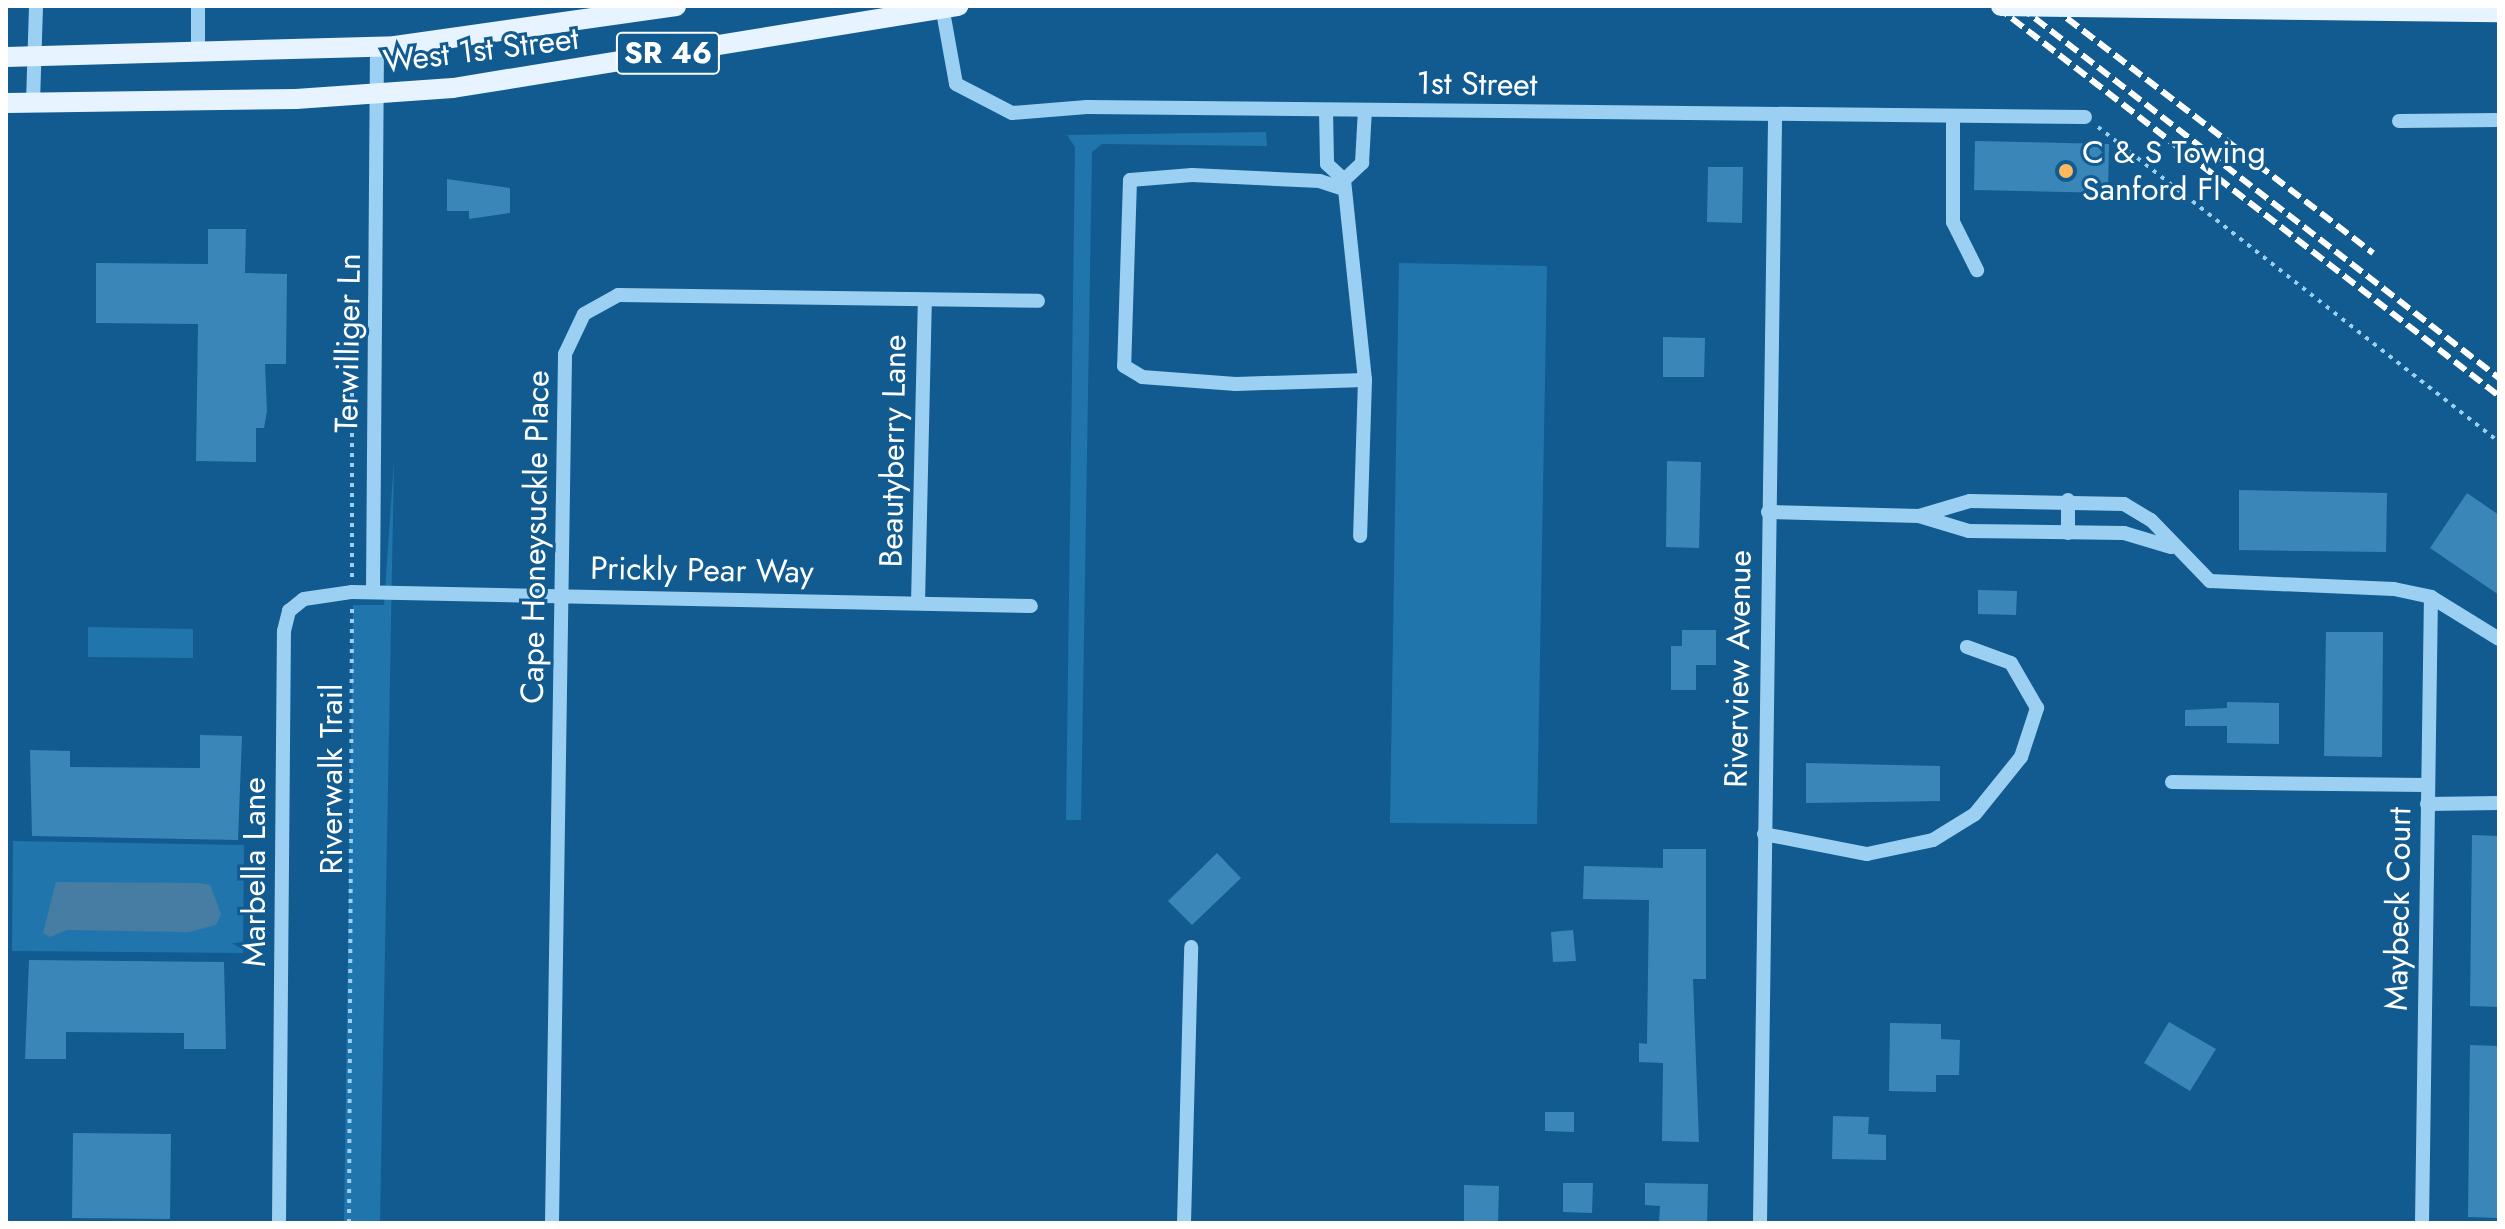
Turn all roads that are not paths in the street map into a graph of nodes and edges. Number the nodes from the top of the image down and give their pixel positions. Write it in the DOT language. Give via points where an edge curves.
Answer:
graph roads {
  1 [pos="36,6"];
  2 [pos="198,6"];
  3 [pos="676,6"];
  4 [pos="948,6"];
  5 [pos="2001,6"];
  6 [pos="2499,12"];
  7 [pos="585,14"];
  8 [pos="377,47"];
  9 [pos="198,54"];
  10 [pos="6,57"];
  11 [pos="35,57"];
  12 [pos="377,94"];
  13 [pos="33,102"];
  14 [pos="6,103"];
  15 [pos="1326,110"];
  16 [pos="1365,110"];
  17 [pos="1775,115"];
  18 [pos="1953,117"];
  19 [pos="2085,117"];
  20 [pos="2499,120"];
  21 [pos="2399,121"];
  22 [pos="1344,185"];
  23 [pos="1977,270"];
  24 [pos="925,300"];
  25 [pos="1038,301"];
  26 [pos="1365,380"];
  27 [pos="2068,500"];
  28 [pos="1768,512"];
  29 [pos="1919,516"];
  30 [pos="2068,533"];
  31 [pos="1360,536"];
  32 [pos="2173,547"];
  33 [pos="373,592"];
  34 [pos="563,594"];
  35 [pos="2431,597"];
  36 [pos="918,603"];
  37 [pos="1031,606"];
  38 [pos="2499,639"];
  39 [pos="1967,647"];
  40 [pos="2172,782"];
  41 [pos="2427,785"];
  42 [pos="2499,803"];
  43 [pos="2427,804"];
  44 [pos="1764,834"];
  45 [pos="1191,947"];
  46 [pos="279,1223"];
  47 [pos="552,1223"];
  48 [pos="1184,1223"];
  49 [pos="1760,1223"];
  50 [pos="2422,1223"];
  1 -- 11 [label="street"];
  2 -- 9 [label="street"];
  3 -- 7 [label="main road, West 1st Street / SR 46"];
  4 -- 12 [label="main road, West 1st Street / SR 46" via="536,76"];
  4 -- 15 [label="street, 1st Street" via="956,84 991,108"];
  5 -- 6 [label="main road, bridge"];
  7 -- 8 [label="main road, West 1st Street / SR 46"];
  8 -- 9 [label="main road, West 1st Street / SR 46"];
  8 -- 12 [label="street, Terwilliger Ln"];
  9 -- 11 [label="main road, West 1st Street / SR 46"];
  10 -- 11 [label="main road, West 1st Street / SR 46"];
  11 -- 13 [label="street"];
  12 -- 13 [label="main road, West 1st Street / SR 46"];
  12 -- 33 [label="street, Terwilliger Ln"];
  13 -- 14 [label="main road, West 1st Street / SR 46"];
  15 -- 16 [label="street, 1st Street"];
  15 -- 22 [label="street" via="1327,164"];
  16 -- 17 [label="street, 1st Street"];
  16 -- 22 [label="street" via="1362,163"];
  17 -- 18 [label="street, 1st Street"];
  17 -- 28 [label="street, Riverview Avenue"];
  18 -- 19 [label="street, 1st Street"];
  18 -- 23 [label="street" via="1953,222"];
  20 -- 21 [label="street"];
  22 -- 26 [label="street"];
  22 -- 26 [label="street" via="1192,175 1130,180 1124,366 1142,377 1236,384"];
  24 -- 25 [label="street, Cape Honeysuckle Place"];
  24 -- 34 [label="street, Cape Honeysuckle Place" via="618,295 584,314 565,354"];
  24 -- 36 [label="street, Beautyberry Lane"];
  26 -- 31 [label="street"];
  27 -- 29 [label="street" via="1970,501"];
  27 -- 30 [label="street"];
  27 -- 32 [label="street" via="2124,504 2151,520"];
  28 -- 29 [label="street"];
  28 -- 44 [label="street, Riverview Avenue"];
  29 -- 30 [label="street" via="1969,531"];
  30 -- 32 [label="street" via="2124,533"];
  32 -- 35 [label="street" via="2195,572 2230,587 2394,589"];
  33 -- 34 [label="street, Prickly Pear Way"];
  33 -- 46 [label="street, Marbella Lane" via="304,599 289,611 284,631"];
  34 -- 36 [label="street, Prickly Pear Way"];
  34 -- 47 [label="street, Cape Honeysuckle Place"];
  35 -- 38 [label="street"];
  35 -- 41 [label="street, Maybeck Court"];
  36 -- 37 [label="street, Prickly Pear Way"];
  39 -- 44 [label="street" via="2011,663 2037,708 2021,757 1975,814 1933,840 1867,854"];
  40 -- 41 [label="street"];
  41 -- 43 [label="street, Maybeck Court"];
  42 -- 43 [label="street"];
  43 -- 50 [label="street, Maybeck Court"];
  44 -- 49 [label="street, Riverview Avenue"];
  45 -- 48 [label="street"];
}
